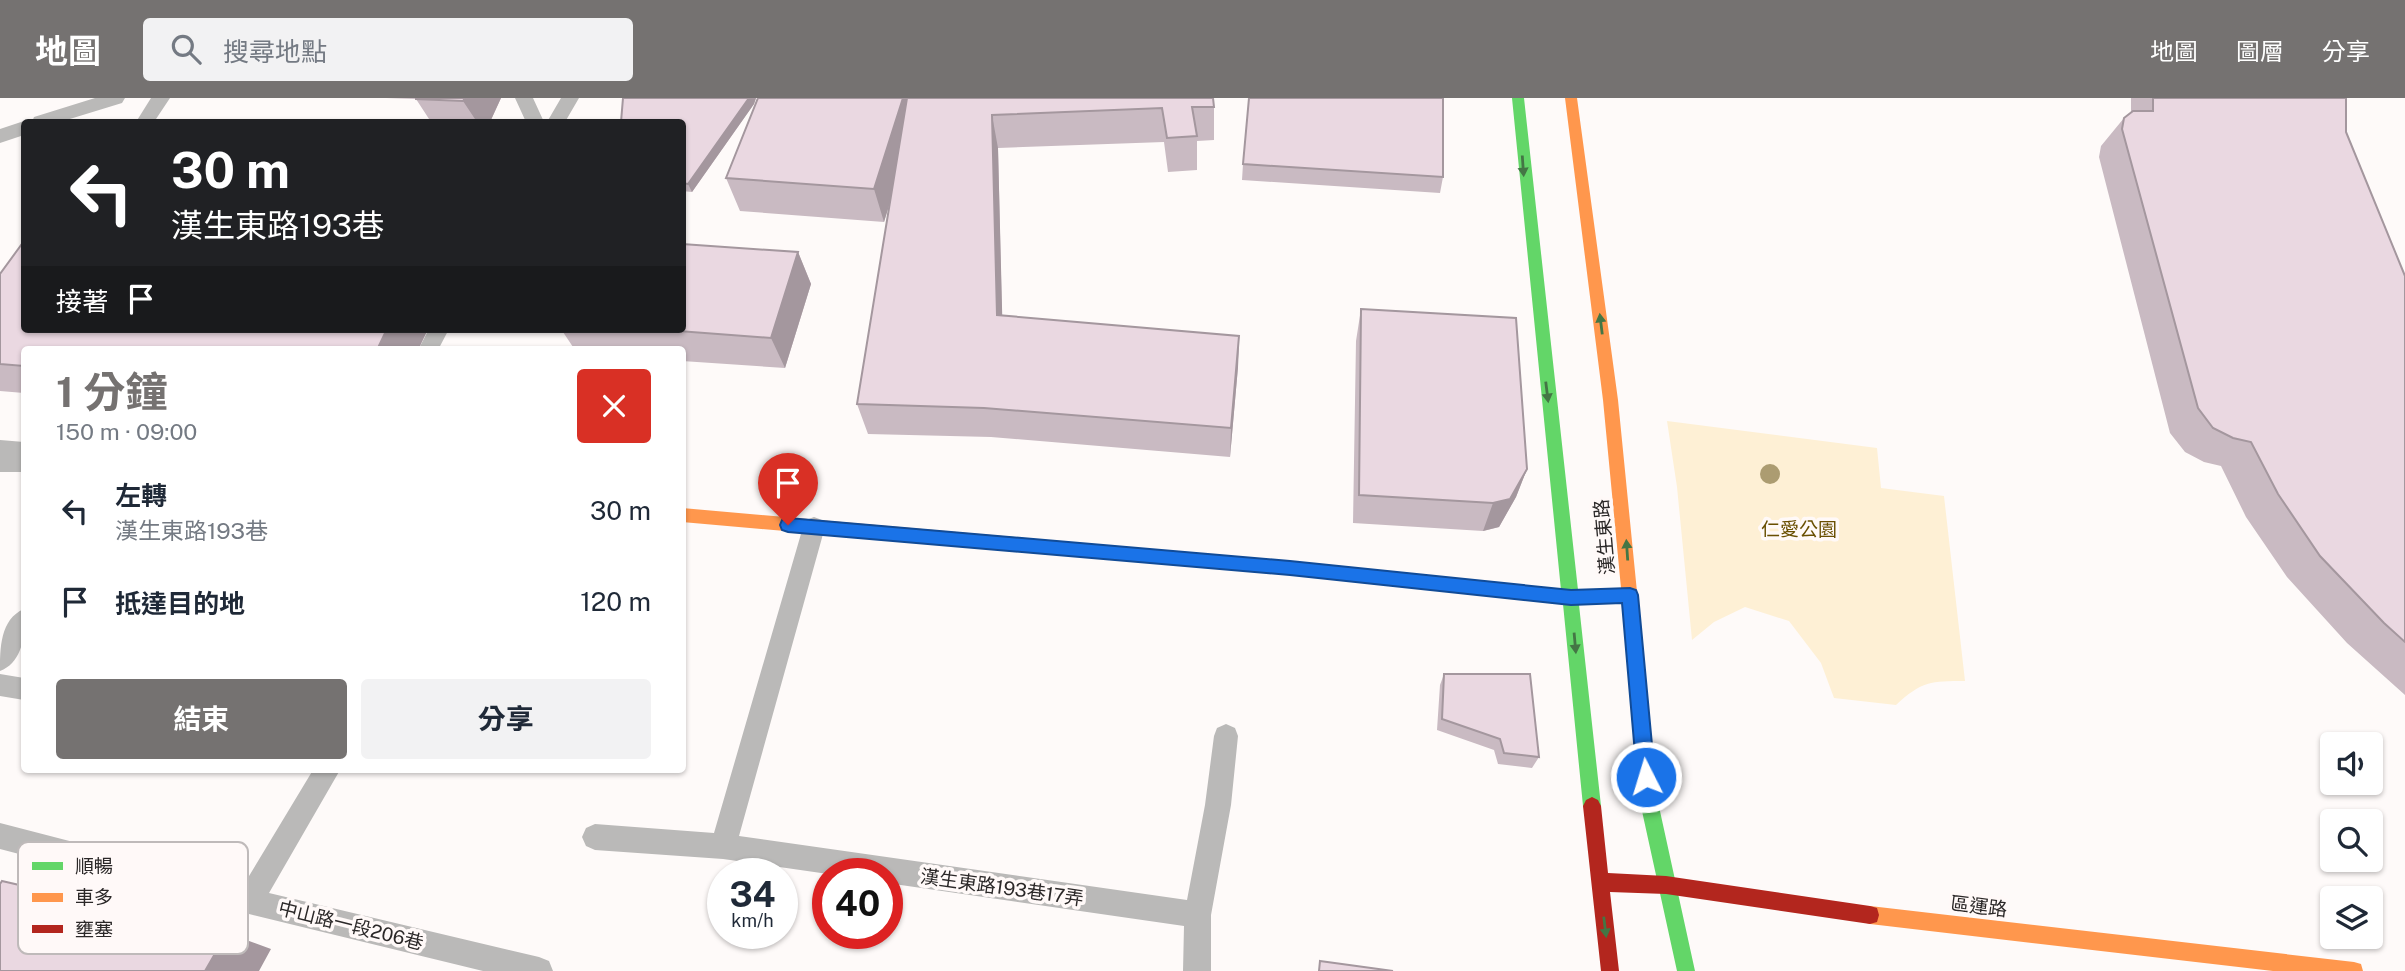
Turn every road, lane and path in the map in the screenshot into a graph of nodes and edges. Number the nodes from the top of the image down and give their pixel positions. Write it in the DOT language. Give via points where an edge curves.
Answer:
graph roads {
  1 [pos="116,98"];
  2 [pos="161,98"];
  3 [pos="524,98"];
  4 [pos="570,98"];
  5 [pos="1518,98"];
  6 [pos="1571,98"];
  7 [pos="50,119"];
  8 [pos="147,119"];
  9 [pos="534,119"];
  10 [pos="558,119"];
  11 [pos="21,129"];
  12 [pos="0,136"];
  13 [pos="0,456"];
  14 [pos="21,457"];
  15 [pos="686,515"];
  16 [pos="814,527"];
  17 [pos="1630,595"];
  18 [pos="1571,598"];
  19 [pos="21,625"];
  20 [pos="0,660"];
  21 [pos="0,685"];
  22 [pos="21,688"];
  23 [pos="1226,736"];
  24 [pos="325,773"];
  25 [pos="0,836"];
  26 [pos="595,837"];
  27 [pos="23,842"];
  28 [pos="723,846"];
  29 [pos="1599,882"];
  30 [pos="1666,885"];
  31 [pos="249,901"];
  32 [pos="1198,915"];
  33 [pos="539,971"];
  34 [pos="1197,971"];
  35 [pos="1610,971"];
  36 [pos="1686,971"];
  37 [pos="2354,971"];
  1 -- 7 [label="lane"];
  2 -- 8 [label="lane"];
  3 -- 9 [label="lane"];
  4 -- 10 [label="lane"];
  5 -- 18 [label="street, 漢生東路, one-way" via="1527,221"];
  17 -- 6 [label="street, 漢生東路, one-way" via="1623,503"];
  11 -- 12 [label="lane"];
  13 -- 14 [label="street"];
  15 -- 16 [label="street"];
  16 -- 18 [label="street" via="1290,568"];
  16 -- 28 [label="lane"];
  17 -- 18 [label="street"];
  17 -- 30 [label="street, 漢生東路" via="1648,803"];
  18 -- 29 [label="street, 漢生東路, one-way"];
  19 -- 20 [label="lane"];
  21 -- 22 [label="lane"];
  23 -- 32 [label="lane"];
  24 -- 31 [label="lane"];
  25 -- 27 [label="lane, 中山路一段206巷"];
  26 -- 28 [label="lane, 漢生東路193巷17弄"];
  28 -- 32 [label="lane, 漢生東路193巷17弄"];
  29 -- 30 [label="street, 區運路"];
  29 -- 35 [label="street, 漢生東路, one-way"];
  30 -- 36 [label="street, 漢生東路"];
  30 -- 37 [label="street, 區運路" via="1853,912"];
  31 -- 33 [label="lane, 中山路一段206巷"];
  32 -- 34 [label="lane"];
}
